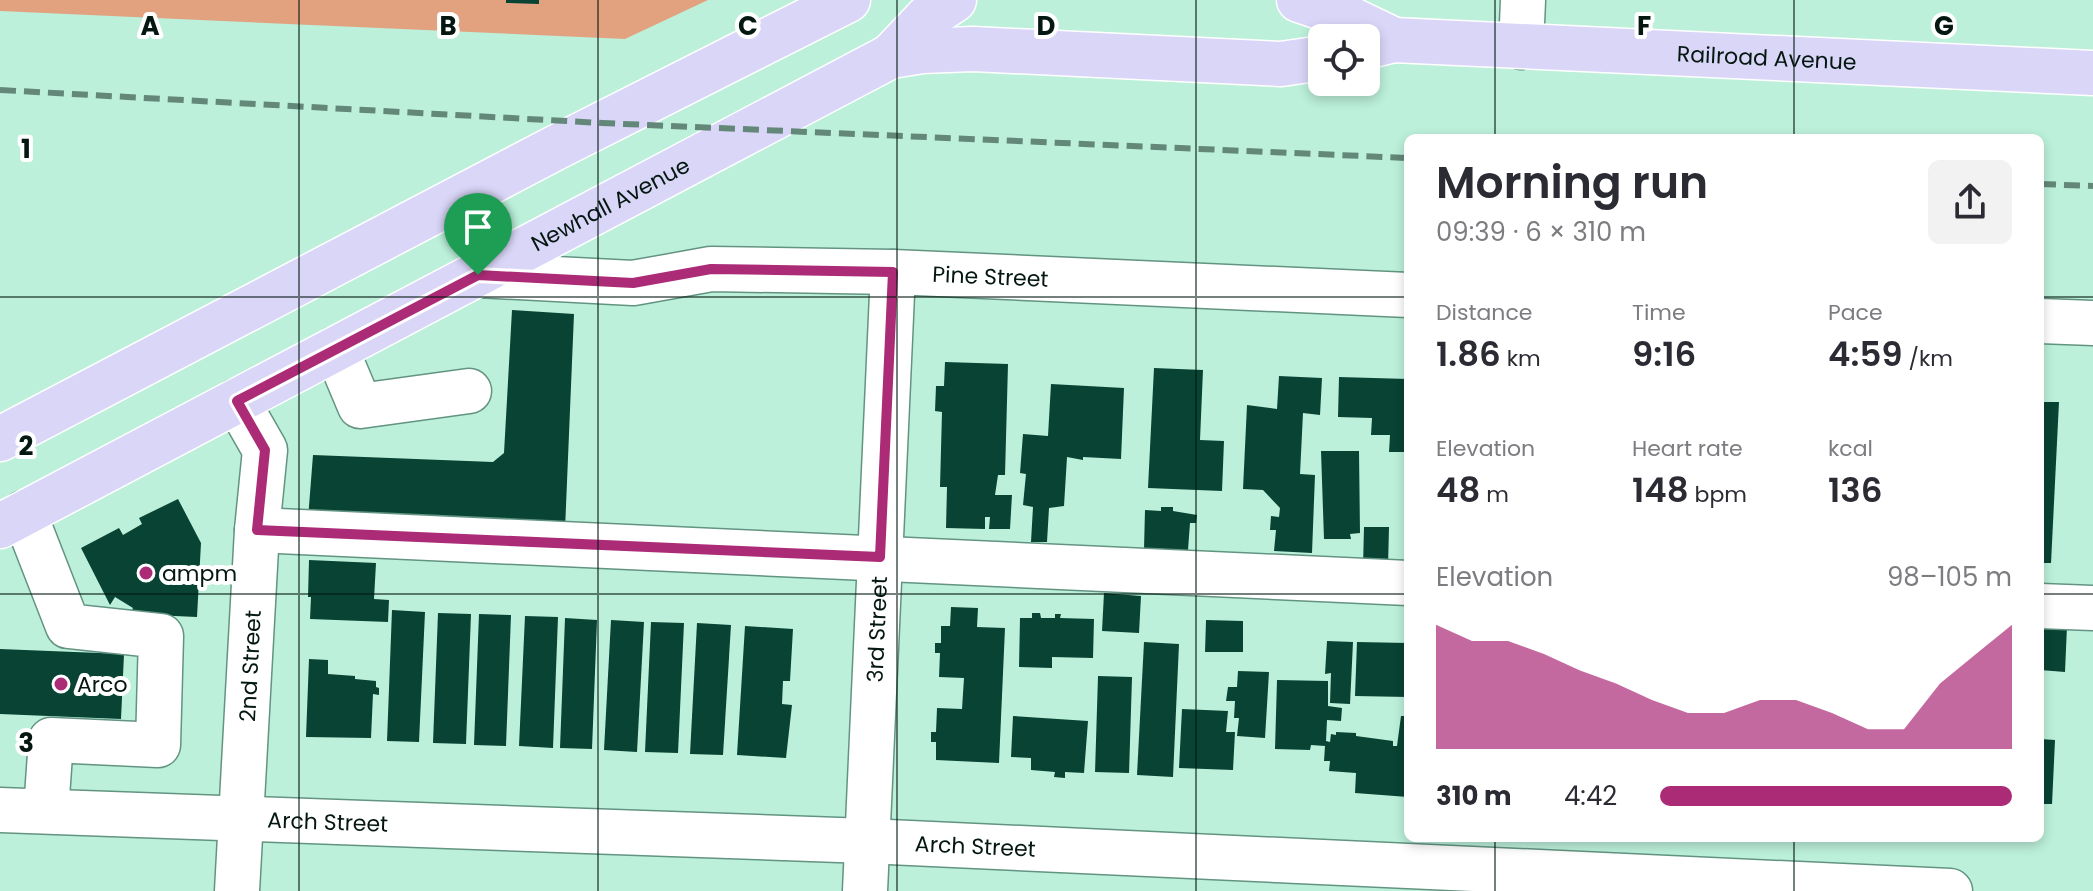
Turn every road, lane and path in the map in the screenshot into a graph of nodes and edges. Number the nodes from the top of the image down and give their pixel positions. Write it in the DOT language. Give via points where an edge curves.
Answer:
graph roads {
  1 [pos="848,0"];
  2 [pos="954,0"];
  3 [pos="1299,0"];
  4 [pos="1523,0"];
  5 [pos="1353,24"];
  6 [pos="1380,44"];
  7 [pos="1521,47"];
  8 [pos="891,56"];
  9 [pos="1308,60"];
  10 [pos="2093,73"];
  11 [pos="893,272"];
  12 [pos="478,275"];
  13 [pos="1404,295"];
  14 [pos="2044,321"];
  15 [pos="2093,323"];
  16 [pos="336,349"];
  17 [pos="469,391"];
  18 [pos="237,401"];
  19 [pos="0,439"];
  20 [pos="12,520"];
  21 [pos="257,530"];
  22 [pos="880,557"];
  23 [pos="1404,583"];
  24 [pos="2044,606"];
  25 [pos="2093,608"];
  26 [pos="0,810"];
  27 [pos="46,811"];
  28 [pos="242,817"];
  29 [pos="867,841"];
  30 [pos="1488,867"];
  31 [pos="237,891"];
  32 [pos="865,891"];
  33 [pos="1950,891"];
  1 -- 19 [label="main road"];
  2 -- 8 [label="main road, Newhall Avenue" via="928,17"];
  3 -- 5 [label="main road, Railroad Avenue"];
  4 -- 7 [label="street"];
  6 -- 7 [label="main road, Railroad Avenue"];
  7 -- 10 [label="main road, Railroad Avenue"];
  8 -- 9 [label="main road" via="973,49 1281,64"];
  8 -- 12 [label="main road, Newhall Avenue"];
  11 -- 12 [label="street, Pine Street" via="711,269 633,283"];
  11 -- 13 [label="street, Pine Street"];
  11 -- 22 [label="street, 3rd Street"];
  12 -- 16 [label="main road, Newhall Avenue"];
  14 -- 15 [label="street"];
  16 -- 17 [label="street" via="360,406"];
  16 -- 18 [label="main road, Newhall Avenue"];
  18 -- 20 [label="main road, Newhall Avenue"];
  18 -- 21 [label="street, 2nd Street" via="265,450"];
  20 -- 27 [label="street" via="68,626 161,636 158,745 51,740"];
  21 -- 22 [label="street"];
  21 -- 28 [label="street, 2nd Street"];
  22 -- 23 [label="street"];
  22 -- 29 [label="street, 3rd Street"];
  24 -- 25 [label="street"];
  26 -- 27 [label="street, Arch Street"];
  27 -- 28 [label="street, Arch Street"];
  28 -- 29 [label="street, Arch Street"];
  28 -- 31 [label="street, 2nd Street"];
  29 -- 30 [label="street, Arch Street"];
  29 -- 32 [label="street, 3rd Street"];
  30 -- 33 [label="street, Arch Street"];
}
